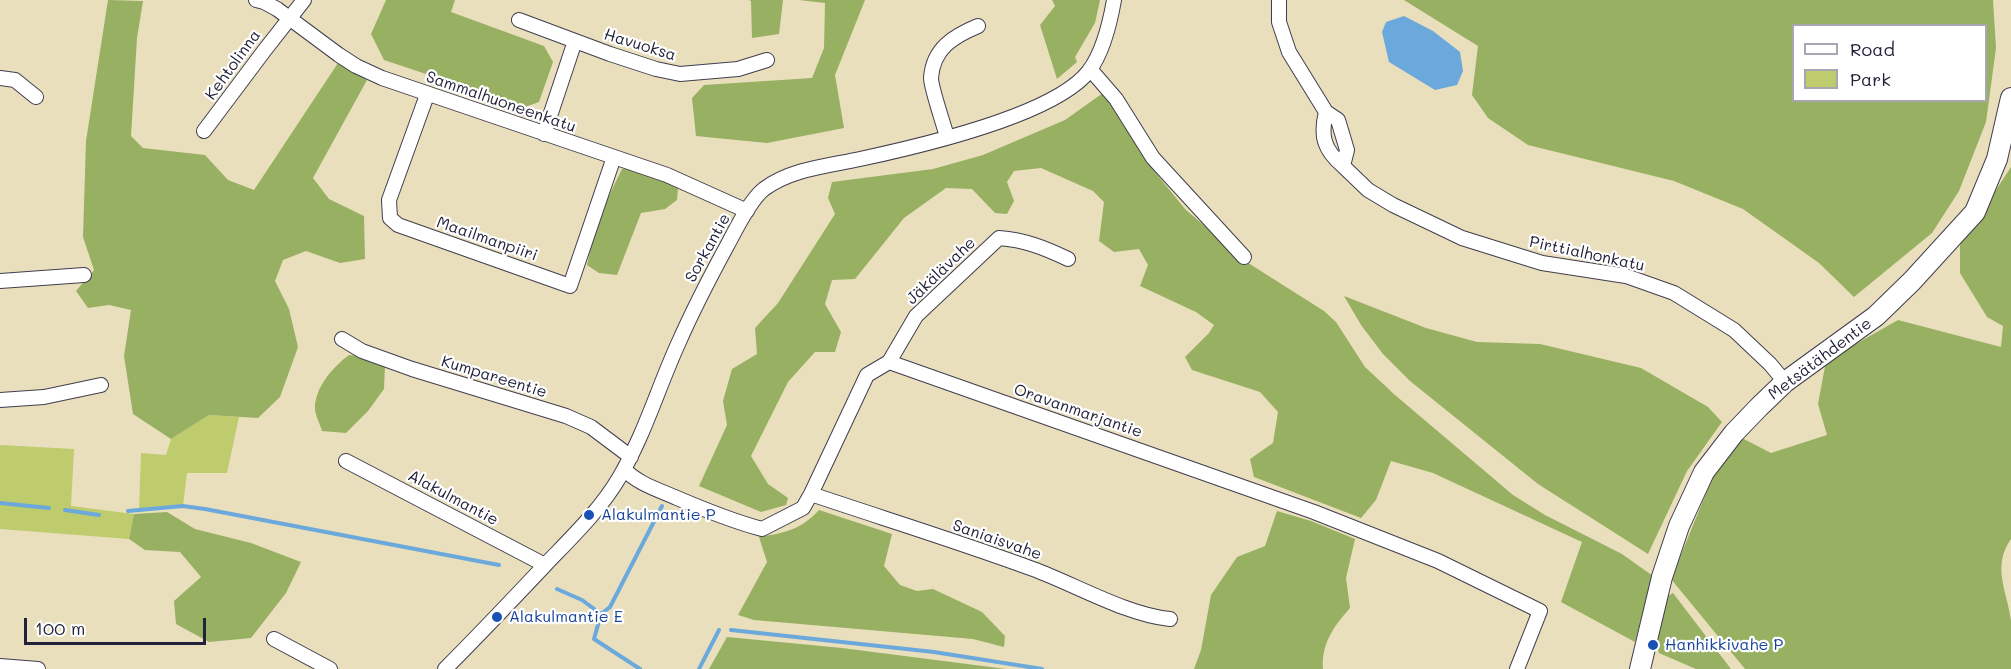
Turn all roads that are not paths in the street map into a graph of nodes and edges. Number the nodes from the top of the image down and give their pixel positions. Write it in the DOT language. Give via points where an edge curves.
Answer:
graph roads {
  1 [pos="256,0"];
  2 [pos="304,0"];
  3 [pos="1114,0"];
  4 [pos="1279,0"];
  5 [pos="288,19"];
  6 [pos="519,20"];
  7 [pos="978,26"];
  8 [pos="575,41"];
  9 [pos="766,60"];
  10 [pos="1090,69"];
  11 [pos="0,78"];
  12 [pos="427,95"];
  13 [pos="36,97"];
  14 [pos="2011,98"];
  15 [pos="204,131"];
  16 [pos="544,134"];
  17 [pos="947,137"];
  18 [pos="614,157"];
  19 [pos="747,211"];
  20 [pos="1244,256"];
  21 [pos="1068,259"];
  22 [pos="84,275"];
  23 [pos="0,281"];
  24 [pos="342,339"];
  25 [pos="889,362"];
  26 [pos="1785,382"];
  27 [pos="101,385"];
  28 [pos="0,400"];
  29 [pos="346,460"];
  30 [pos="627,463"];
  31 [pos="811,494"];
  32 [pos="545,565"];
  33 [pos="1170,619"];
  34 [pos="274,639"];
  35 [pos="0,666"];
  36 [pos="38,669"];
  37 [pos="330,669"];
  38 [pos="445,669"];
  39 [pos="1517,669"];
  40 [pos="1640,669"];
  1 -- 5 [label="street, Sammalhuoneenkatu"];
  2 -- 5 [label="street, Kehtolinna"];
  3 -- 10 [label="street, Sorkantie"];
  4 -- 26 [label="street, Pirttialhonkatu" via="1279,22 1289,52 1326,112 1338,120 1347,150 1343,166 1368,190 1462,238 1542,263 1626,276 1674,293 1734,330"];
  5 -- 12 [label="street, Sammalhuoneenkatu" via="356,66"];
  5 -- 15 [label="street, Kehtolinna"];
  6 -- 8 [label="street, Havuoksa"];
  7 -- 17 [label="street" via="954,36 938,54 931,80"];
  8 -- 9 [label="street, Havuoksa" via="680,74 738,69"];
  8 -- 16 [label="street"];
  10 -- 17 [label="street, Sorkantie" via="1076,84 1024,112"];
  10 -- 20 [label="street" via="1116,99 1153,158"];
  11 -- 13 [label="street" via="15,80"];
  12 -- 16 [label="street, Sammalhuoneenkatu"];
  12 -- 18 [label="street, Maailmanpiiri" via="389,200 390,218 398,225 570,286"];
  14 -- 26 [label="main road, Metsätähdentie" via="1997,159 1975,212 1876,316"];
  16 -- 18 [label="street, Sammalhuoneenkatu"];
  17 -- 19 [label="street, Sorkantie" via="800,171 762,190"];
  18 -- 19 [label="street, Sammalhuoneenkatu" via="667,175"];
  19 -- 30 [label="street, Sorkantie" via="705,286"];
  21 -- 25 [label="street, Jäkälävahe" via="1020,239 999,238 916,316"];
  22 -- 23 [label="street"];
  24 -- 30 [label="street, Kumpareentie" via="362,351 412,369 566,416 591,427"];
  25 -- 31 [label="street" via="867,375"];
  25 -- 39 [label="street, Oravanmarjantie" via="1314,512 1438,561 1540,611"];
  26 -- 40 [label="main road, Metsätähdentie" via="1734,433 1704,472 1662,577"];
  27 -- 28 [label="street" via="44,397"];
  29 -- 32 [label="street, Alakulmantie"];
  30 -- 31 [label="street" via="633,479 728,520 762,529 803,508"];
  30 -- 32 [label="street, Sorkantie" via="585,523"];
  31 -- 33 [label="street, Saniaisvahe" via="1034,569 1138,612"];
  32 -- 38 [label="street, Sorkantie"];
  34 -- 37 [label="street"];
  35 -- 36 [label="street"];
}
